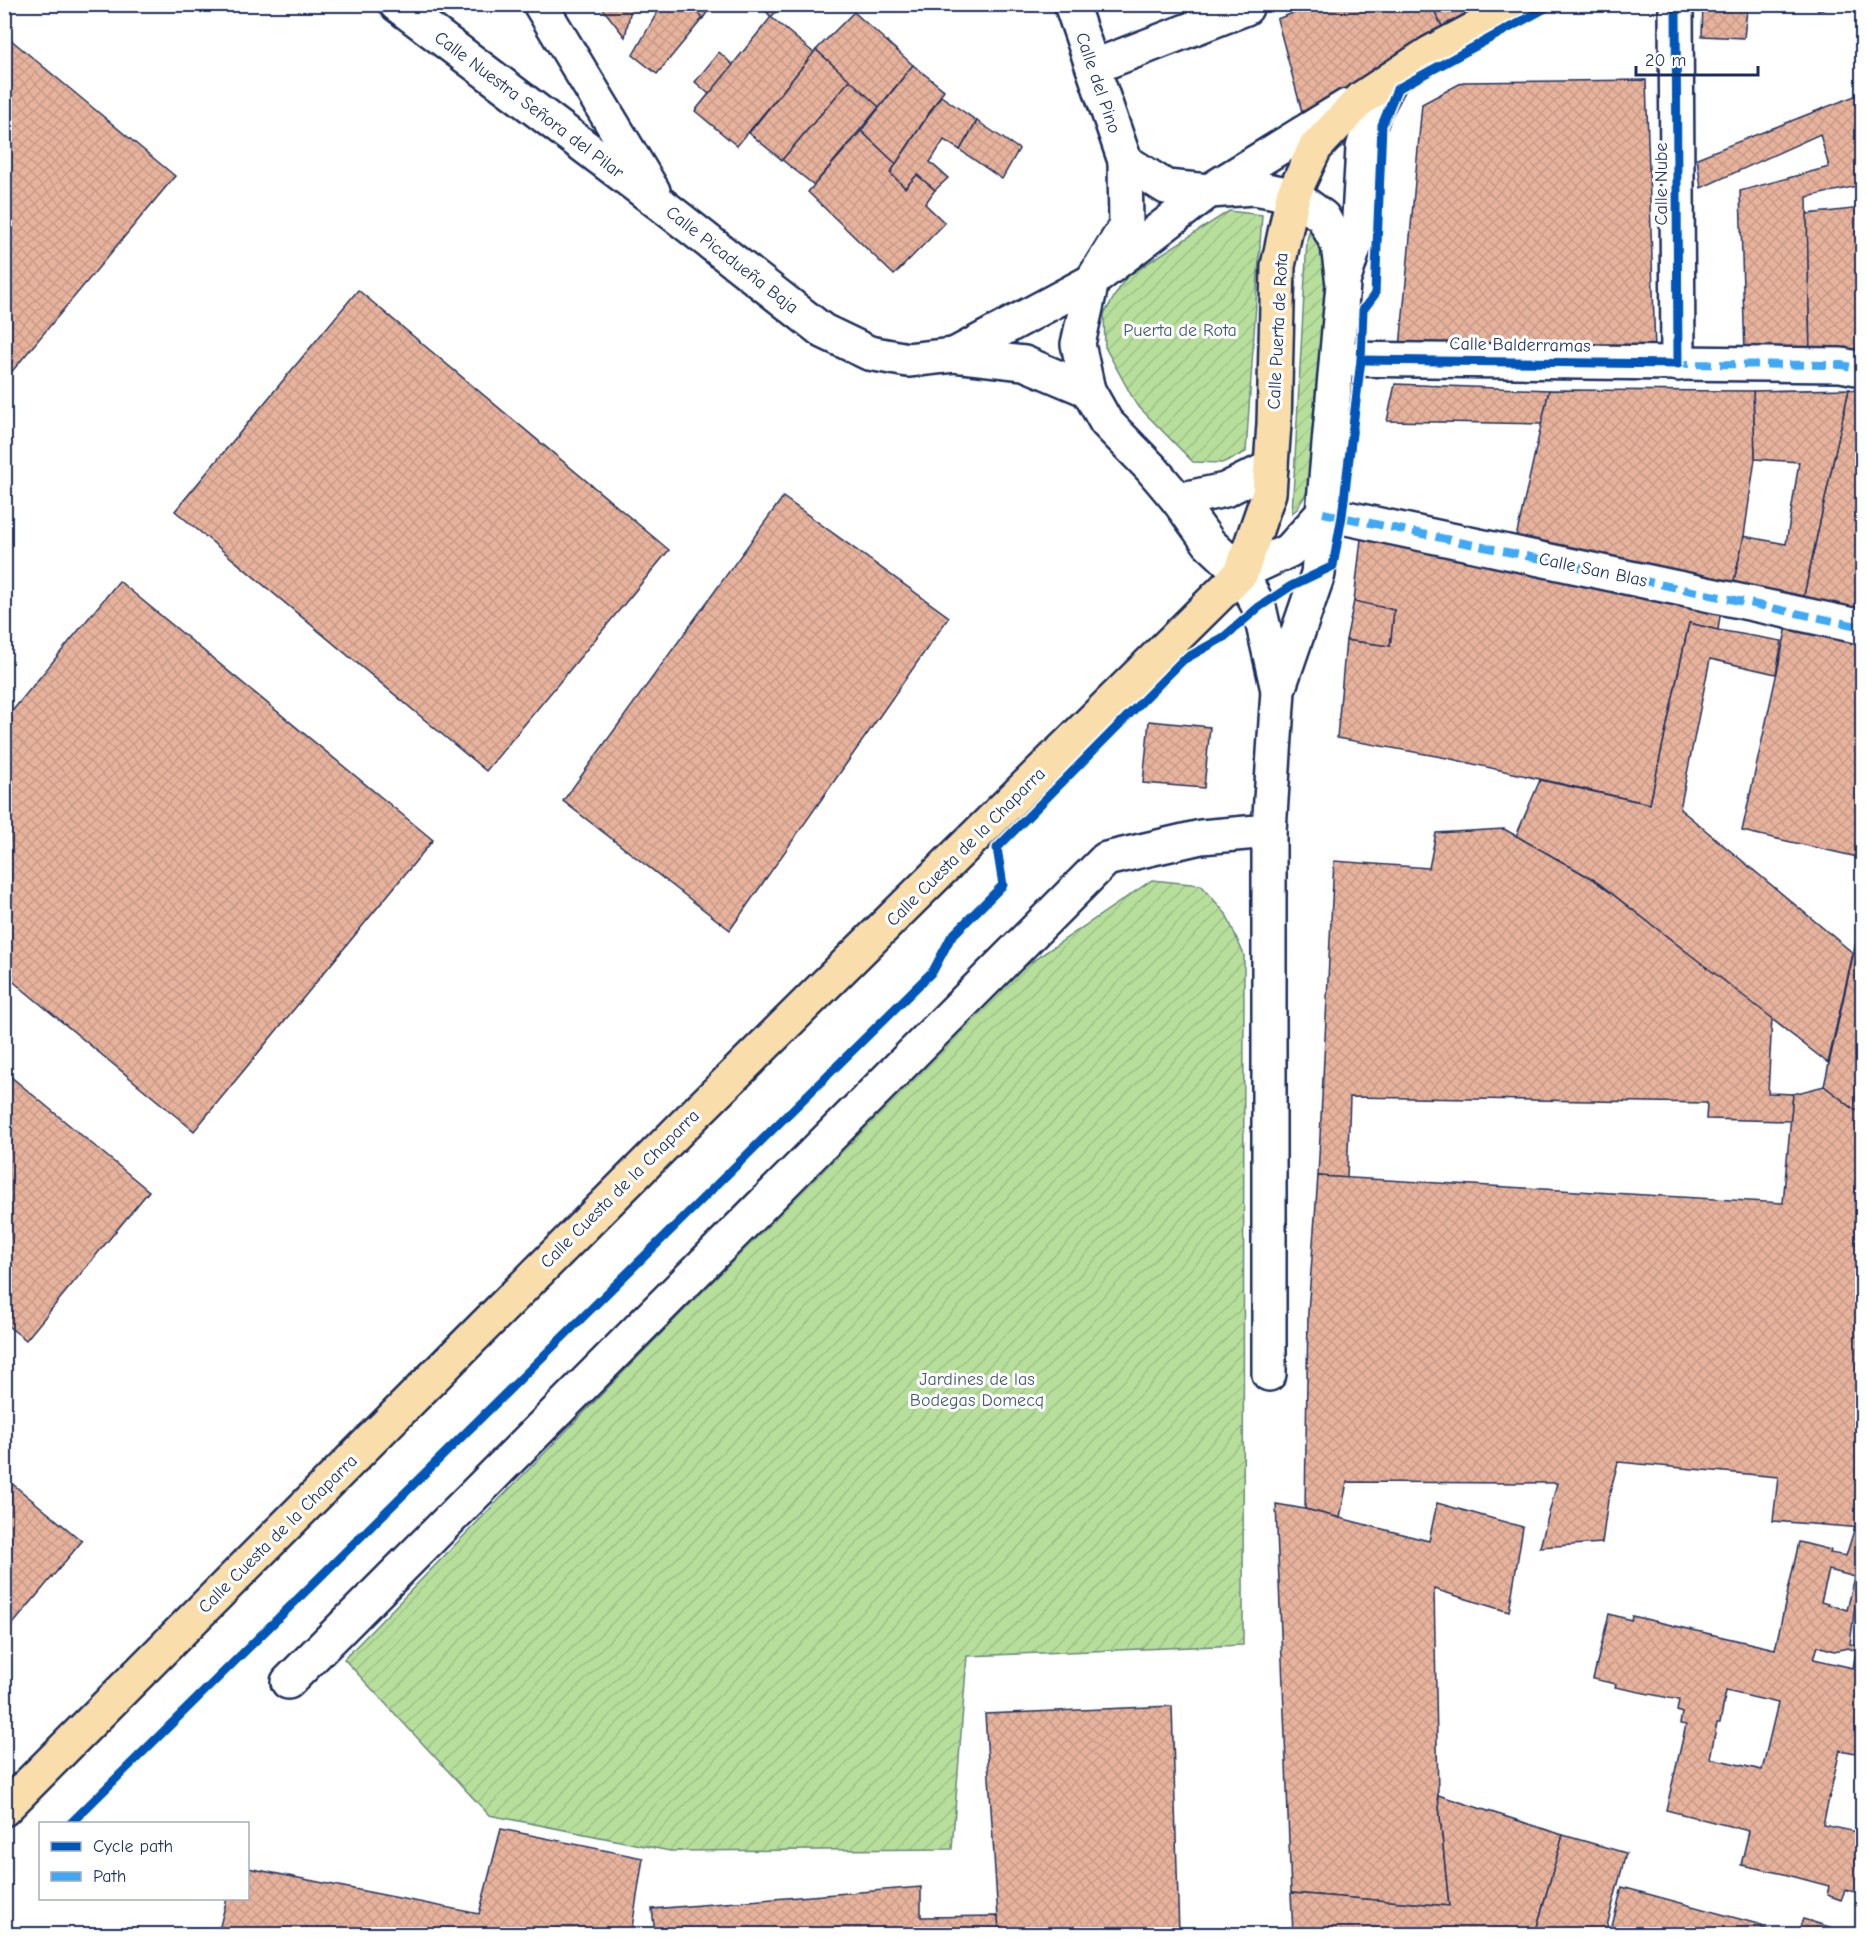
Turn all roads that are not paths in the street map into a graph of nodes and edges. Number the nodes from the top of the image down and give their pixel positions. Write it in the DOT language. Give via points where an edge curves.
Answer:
graph roads {
  1 [pos="396,4"];
  2 [pos="540,4"];
  3 [pos="1071,4"];
  4 [pos="1245,4"];
  5 [pos="1522,4"];
  6 [pos="1676,4"];
  7 [pos="1093,67"];
  8 [pos="1391,79"];
  9 [pos="1362,98"];
  10 [pos="1125,161"];
  11 [pos="1209,191"];
  12 [pos="1293,195"];
  13 [pos="662,205"];
  14 [pos="1092,281"];
  15 [pos="1343,284"];
  16 [pos="954,355"];
  17 [pos="1337,359"];
  18 [pos="1678,364"];
  19 [pos="1863,369"];
  20 [pos="1088,390"];
  21 [pos="1271,467"];
  22 [pos="1178,500"];
  23 [pos="1323,513"];
  24 [pos="1241,573"];
  25 [pos="1863,627"];
  26 [pos="1278,690"];
  27 [pos="1269,831"];
  28 [pos="1269,1374"];
  29 [pos="288,1682"];
  30 [pos="4,1809"];
  1 -- 13 [label="street, Calle Nuestra Señora del Pilar"];
  2 -- 13 [label="street, Calle Picadueña Baja"];
  3 -- 7 [label="street, Calle del Pino"];
  4 -- 7 [label="street" via="1246,8"];
  5 -- 8 [label="main road" via="1430,53"];
  6 -- 18 [label="street, Calle Nube"];
  7 -- 10 [label="street, Calle del Pino"];
  8 -- 9 [label="main road"];
  8 -- 15 [label="street" via="1374,111 1363,148 1358,235"];
  9 -- 11 [label="street"];
  9 -- 12 [label="main road, Calle Puerta de Rota" via="1315,148"];
  10 -- 11 [label="street" via="1166,187"];
  10 -- 14 [label="street" via="1126,226"];
  11 -- 12 [label="street" via="1254,189"];
  11 -- 14 [label="street"];
  12 -- 15 [label="street" via="1323,217 1338,245"];
  12 -- 21 [label="main road, Calle Puerta de Rota" via="1278,266"];
  13 -- 16 [label="street, Calle Picadueña Baja" via="823,331 869,353 908,360"];
  14 -- 16 [label="street"];
  14 -- 20 [label="street" via="1078,344"];
  15 -- 17 [label="street"];
  16 -- 20 [label="street" via="1024,363"];
  17 -- 18 [label="street, Calle Balderramas"];
  17 -- 23 [label="street"];
  18 -- 19 [label="street, Calle Balderramas" via="1840,365"];
  20 -- 22 [label="street" via="1106,422"];
  21 -- 22 [label="street" via="1225,490"];
  21 -- 24 [label="main road, Calle Puerta de Rota" via="1269,493"];
  22 -- 24 [label="street" via="1209,543"];
  23 -- 24 [label="street" via="1290,550"];
  23 -- 25 [label="street, Calle San Blas"];
  23 -- 26 [label="street" via="1318,574"];
  24 -- 26 [label="street" via="1259,607"];
  24 -- 30 [label="main road, Calle Cuesta de la Chaparra" via="678,1131"];
  26 -- 27 [label="street"];
  27 -- 28 [label="street"];
  27 -- 29 [label="street" via="1201,837 1106,859"];
}
